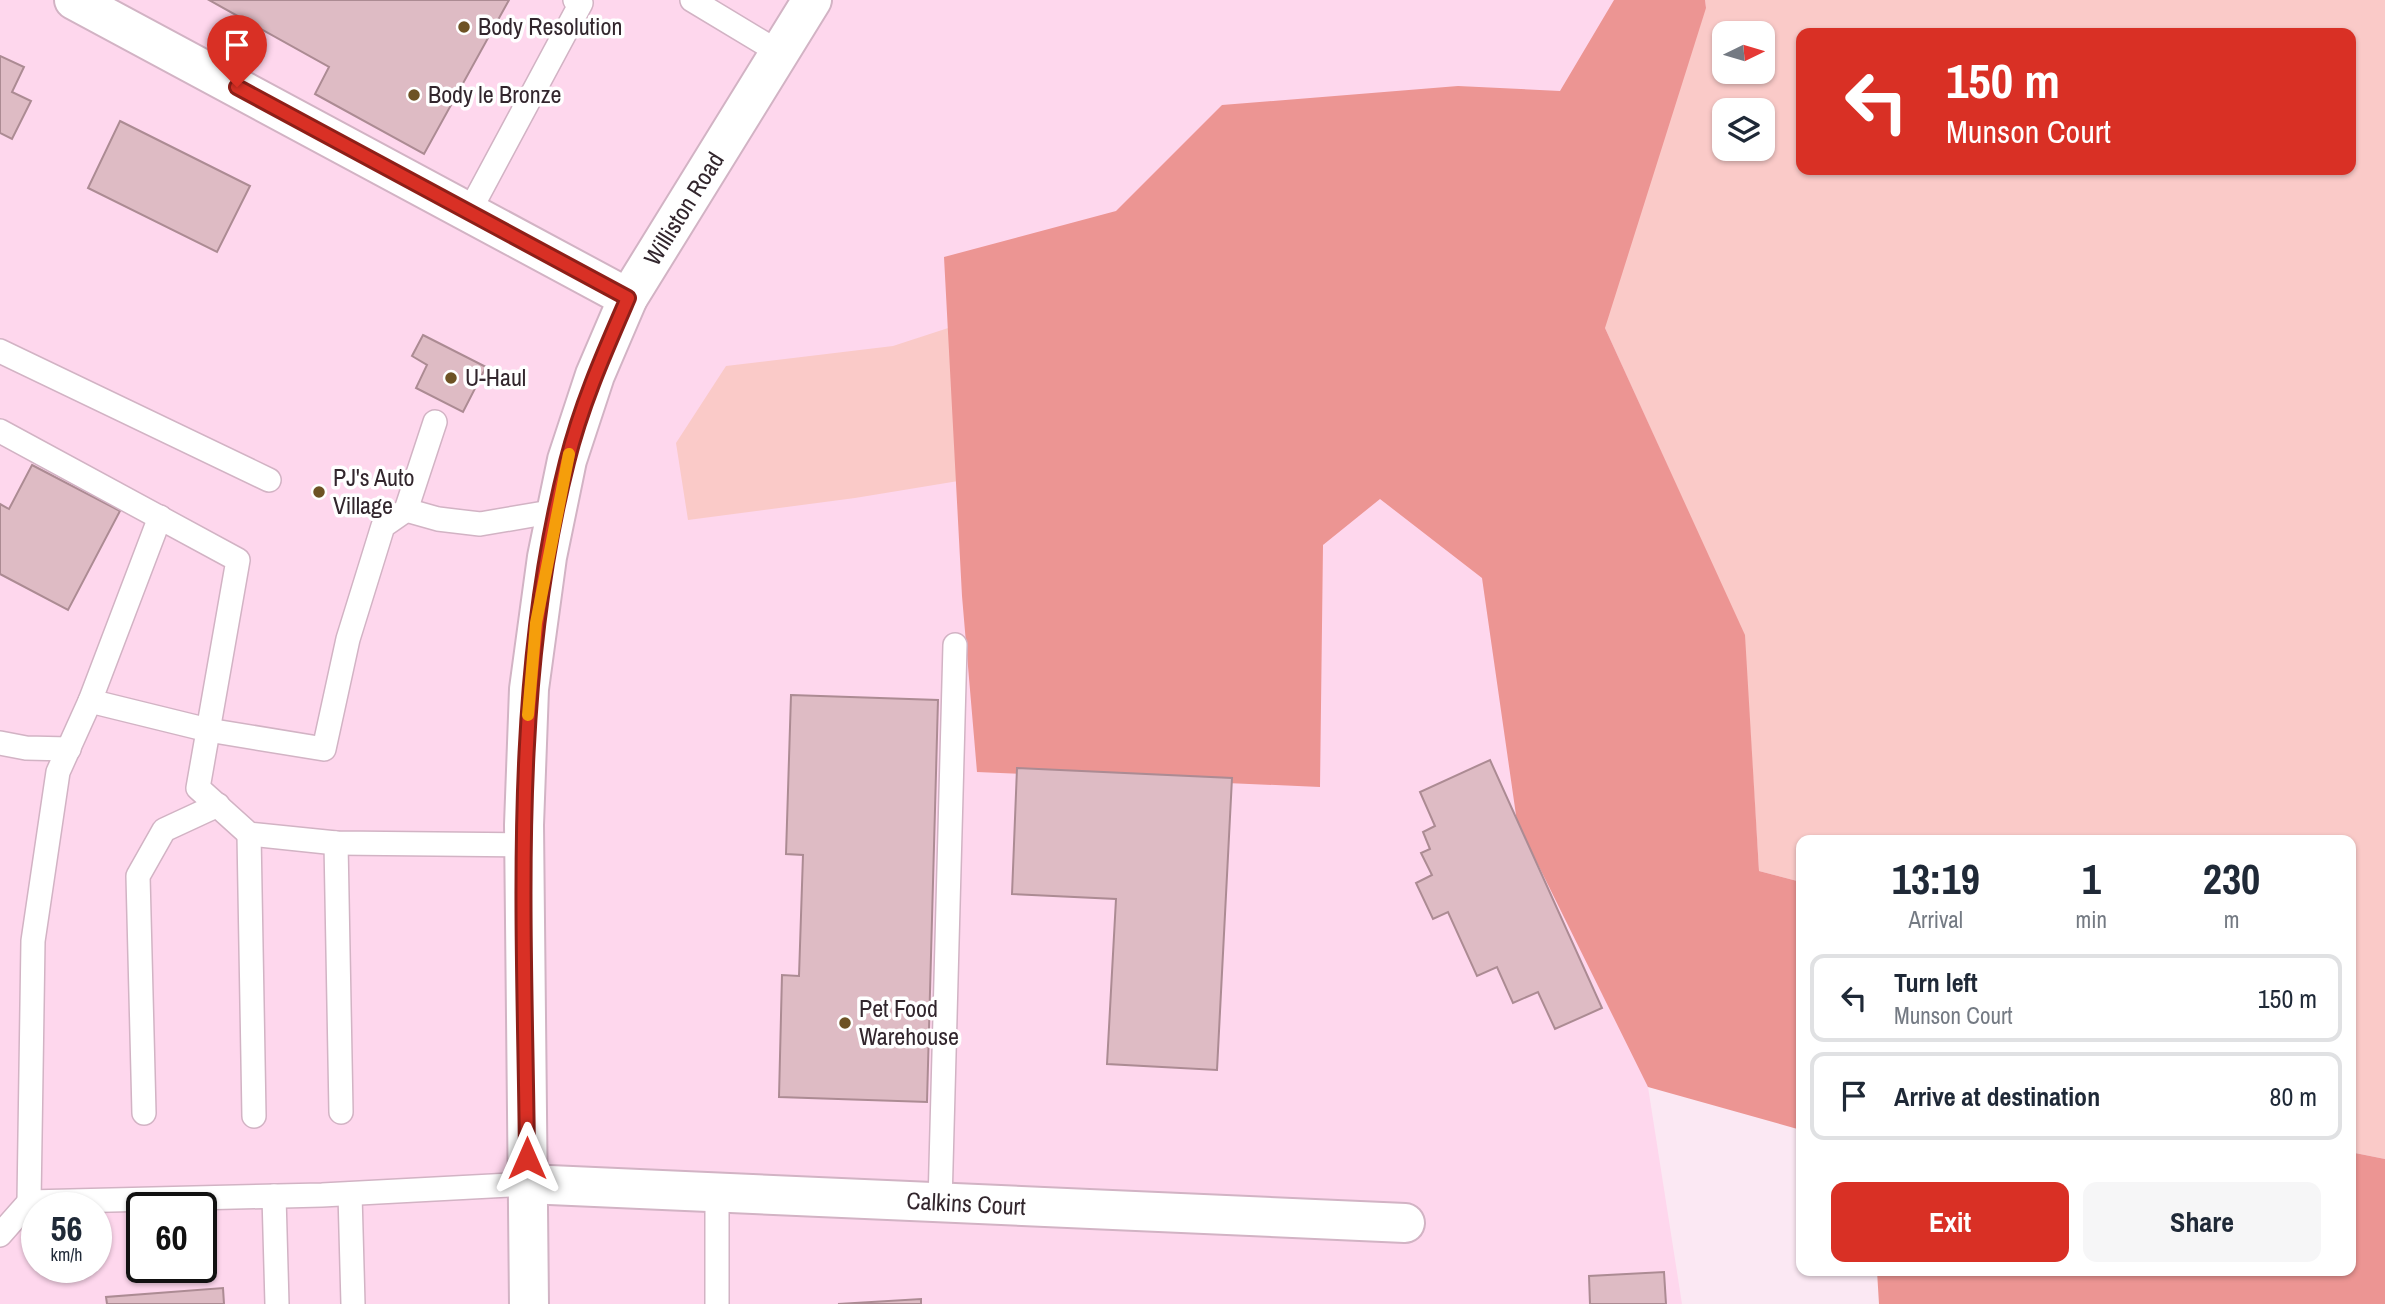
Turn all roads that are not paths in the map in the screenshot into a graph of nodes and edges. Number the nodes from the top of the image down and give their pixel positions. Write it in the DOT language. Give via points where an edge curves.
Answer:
graph roads {
  1 [pos="74,0"];
  2 [pos="575,0"];
  3 [pos="691,0"];
  4 [pos="812,0"];
  5 [pos="780,54"];
  6 [pos="469,212"];
  7 [pos="628,298"];
  8 [pos="0,351"];
  9 [pos="435,422"];
  10 [pos="0,431"];
  11 [pos="270,480"];
  12 [pos="406,510"];
  13 [pos="556,511"];
  14 [pos="160,517"];
  15 [pos="955,645"];
  16 [pos="90,701"];
  17 [pos="208,730"];
  18 [pos="0,743"];
  19 [pos="69,748"];
  20 [pos="218,805"];
  21 [pos="248,834"];
  22 [pos="336,843"];
  23 [pos="524,845"];
  24 [pos="341,1112"];
  25 [pos="144,1113"];
  26 [pos="254,1115"];
  27 [pos="527,1184"];
  28 [pos="29,1192"];
  29 [pos="717,1192"];
  30 [pos="350,1194"];
  31 [pos="274,1196"];
  32 [pos="112,1200"];
  33 [pos="940,1203"];
  34 [pos="21,1211"];
  35 [pos="1405,1223"];
  36 [pos="0,1235"];
  37 [pos="277,1304"];
  38 [pos="353,1304"];
  39 [pos="530,1304"];
  40 [pos="717,1304"];
  1 -- 6 [label="street"];
  2 -- 6 [label="lane" via="582,3"];
  3 -- 5 [label="lane"];
  4 -- 5 [label="street, Williston Road"];
  5 -- 7 [label="street, Williston Road"];
  6 -- 7 [label="street"];
  7 -- 13 [label="street, Williston Road" via="595,375"];
  8 -- 11 [label="lane"];
  9 -- 12 [label="lane"];
  10 -- 14 [label="lane"];
  12 -- 13 [label="lane" via="480,524"];
  12 -- 17 [label="lane" via="383,526 348,639 324,749"];
  13 -- 23 [label="street, Williston Road" via="529,690"];
  14 -- 16 [label="lane"];
  14 -- 17 [label="lane" via="238,560"];
  15 -- 33 [label="lane"];
  16 -- 17 [label="lane"];
  16 -- 19 [label="lane"];
  17 -- 20 [label="lane" via="198,788"];
  18 -- 19 [label="lane"];
  19 -- 28 [label="lane" via="58,772 33,941"];
  20 -- 21 [label="lane"];
  20 -- 25 [label="lane" via="164,830 138,876"];
  21 -- 22 [label="lane"];
  21 -- 26 [label="lane"];
  22 -- 23 [label="lane"];
  22 -- 24 [label="lane"];
  23 -- 27 [label="street, Williston Road"];
  27 -- 29 [label="street, Calkins Court"];
  27 -- 30 [label="lane"];
  27 -- 39 [label="street, Williston Road"];
  29 -- 33 [label="street, Calkins Court"];
  29 -- 40 [label="lane"];
  30 -- 31 [label="lane"];
  30 -- 38 [label="lane"];
  31 -- 32 [label="lane"];
  31 -- 37 [label="lane"];
  33 -- 35 [label="street, Calkins Court"];
  34 -- 36 [label="lane"];
}
